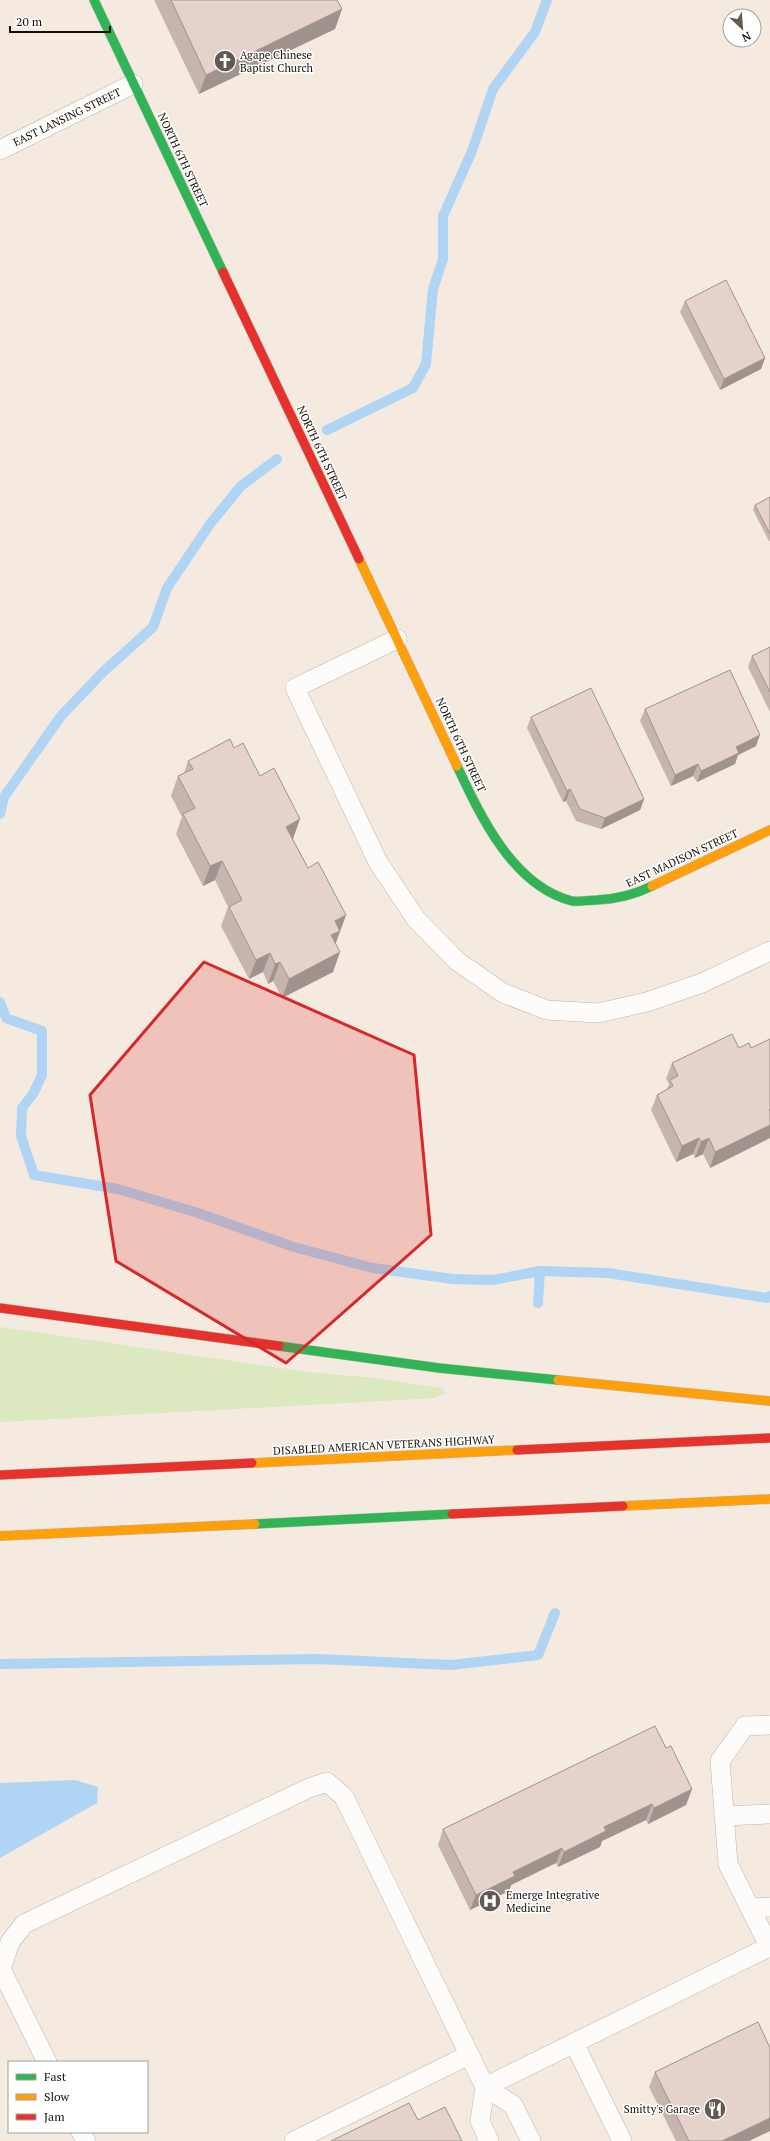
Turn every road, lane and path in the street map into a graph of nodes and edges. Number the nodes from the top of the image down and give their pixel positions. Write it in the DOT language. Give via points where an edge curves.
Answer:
graph roads {
  1 [pos="94,0"];
  2 [pos="133,84"];
  3 [pos="0,150"];
  4 [pos="397,639"];
  5 [pos="770,830"];
  6 [pos="556,894"];
  7 [pos="770,951"];
  8 [pos="0,1308"];
  9 [pos="770,1401"];
  10 [pos="770,1438"];
  11 [pos="0,1475"];
  12 [pos="770,1499"];
  13 [pos="0,1536"];
  14 [pos="770,1725"];
  15 [pos="770,1814"];
  16 [pos="724,1816"];
  17 [pos="770,1907"];
  18 [pos="750,1908"];
  19 [pos="770,1947"];
  20 [pos="0,1969"];
  21 [pos="574,2043"];
  22 [pos="469,2055"];
  23 [pos="46,2061"];
  24 [pos="485,2087"];
  25 [pos="294,2141"];
  26 [pos="490,2141"];
  27 [pos="531,2141"];
  28 [pos="622,2141"];
  1 -- 2 [label="main road, NORTH 6TH STREET"];
  2 -- 3 [label="lane, EAST LANSING STREET"];
  2 -- 4 [label="main road, NORTH 6TH STREET"];
  4 -- 6 [label="main road, NORTH 6TH STREET" via="473,800 501,848 535,884"];
  4 -- 7 [label="lane" via="296,688 378,862 416,919 457,961 503,993 547,1010 598,1013 647,1002 702,983"];
  5 -- 6 [label="main road, EAST MADISON STREET" via="657,885 618,899 573,901"];
  8 -- 9 [label="main road" via="440,1368"];
  10 -- 11 [label="main road, DISABLED AMERICAN VETERANS HIGHWAY"];
  12 -- 13 [label="main road"];
  14 -- 16 [label="lane" via="744,1726 720,1761"];
  15 -- 16 [label="lane"];
  16 -- 18 [label="lane" via="728,1864"];
  17 -- 18 [label="lane"];
  18 -- 19 [label="lane"];
  19 -- 21 [label="lane"];
  20 -- 22 [label="lane" via="10,1942 24,1924 309,1788 327,1782 344,1798"];
  20 -- 23 [label="lane"];
  21 -- 24 [label="lane"];
  21 -- 28 [label="lane"];
  22 -- 24 [label="lane"];
  22 -- 25 [label="lane"];
  24 -- 26 [label="lane" via="480,2121"];
  24 -- 27 [label="lane" via="513,2105"];
}
